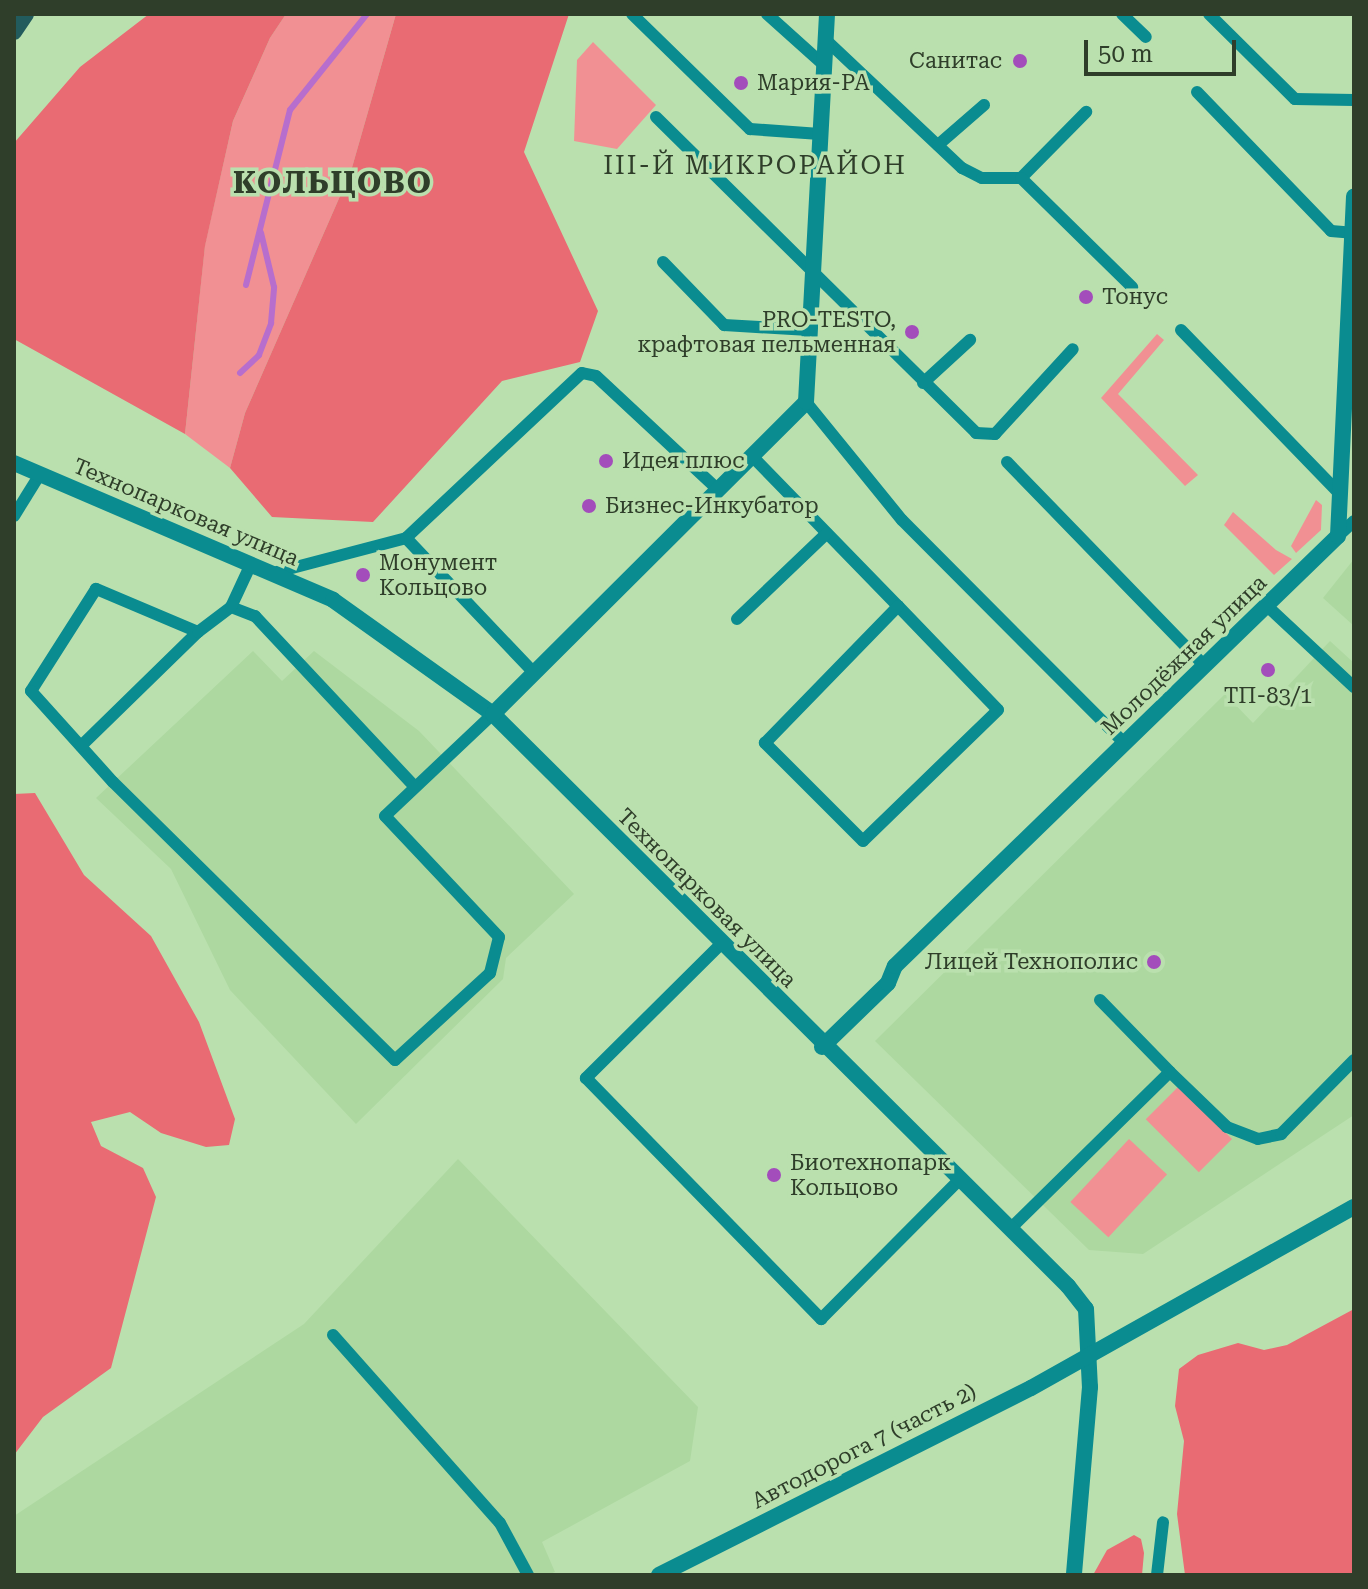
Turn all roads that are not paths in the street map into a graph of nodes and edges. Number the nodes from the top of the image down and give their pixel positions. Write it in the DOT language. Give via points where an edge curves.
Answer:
graph roads {
  1 [pos="26,14"];
  2 [pos="632,14"];
  3 [pos="767,14"];
  4 [pos="827,14"];
  5 [pos="1122,14"];
  6 [pos="1209,14"];
  7 [pos="14,32"];
  8 [pos="1146,37"];
  9 [pos="826,40"];
  10 [pos="825,66"];
  11 [pos="1197,92"];
  12 [pos="1354,100"];
  13 [pos="984,105"];
  14 [pos="1086,112"];
  15 [pos="656,117"];
  16 [pos="820,134"];
  17 [pos="938,145"];
  18 [pos="1021,178"];
  19 [pos="1354,196"];
  20 [pos="1352,233"];
  21 [pos="663,262"];
  22 [pos="813,274"];
  23 [pos="1132,287"];
  24 [pos="809,330"];
  25 [pos="1181,330"];
  26 [pos="970,340"];
  27 [pos="1073,349"];
  28 [pos="923,383"];
  29 [pos="806,402"];
  30 [pos="751,455"];
  31 [pos="1007,462"];
  32 [pos="14,463"];
  33 [pos="40,474"];
  34 [pos="717,489"];
  35 [pos="1340,494"];
  36 [pos="14,516"];
  37 [pos="1354,521"];
  38 [pos="827,533"];
  39 [pos="1338,536"];
  40 [pos="406,538"];
  41 [pos="251,564"];
  42 [pos="273,573"];
  43 [pos="898,606"];
  44 [pos="1267,606"];
  45 [pos="231,607"];
  46 [pos="737,619"];
  47 [pos="198,632"];
  48 [pos="1205,666"];
  49 [pos="534,673"];
  50 [pos="1354,687"];
  51 [pos="493,714"];
  52 [pos="1125,744"];
  53 [pos="81,746"];
  54 [pos="414,786"];
  55 [pos="722,943"];
  56 [pos="1100,1000"];
  57 [pos="822,1047"];
  58 [pos="1354,1060"];
  59 [pos="1170,1072"];
  60 [pos="959,1180"];
  61 [pos="1354,1207"];
  62 [pos="1010,1229"];
  63 [pos="333,1335"];
  64 [pos="1089,1355"];
  65 [pos="1163,1522"];
  66 [pos="528,1575"];
  67 [pos="659,1575"];
  68 [pos="1074,1575"];
  69 [pos="1157,1575"];
  1 -- 7 [label="main road"];
  2 -- 16 [label="lane" via="750,129"];
  3 -- 10 [label="lane"];
  4 -- 9 [label="street"];
  5 -- 8 [label="lane"];
  6 -- 12 [label="lane" via="1295,99"];
  9 -- 10 [label="street"];
  9 -- 17 [label="lane"];
  10 -- 16 [label="street"];
  11 -- 20 [label="lane" via="1331,231"];
  13 -- 17 [label="lane"];
  14 -- 18 [label="lane"];
  15 -- 22 [label="lane"];
  16 -- 22 [label="street"];
  17 -- 18 [label="lane" via="982,178"];
  18 -- 23 [label="lane"];
  19 -- 20 [label="street"];
  20 -- 35 [label="street"];
  21 -- 24 [label="lane" via="724,325"];
  22 -- 24 [label="street"];
  22 -- 28 [label="lane"];
  24 -- 29 [label="street"];
  25 -- 35 [label="lane"];
  26 -- 28 [label="lane"];
  27 -- 28 [label="lane" via="985,437"];
  29 -- 30 [label="street"];
  29 -- 52 [label="lane" via="902,520"];
  30 -- 34 [label="street"];
  30 -- 38 [label="lane"];
  31 -- 48 [label="lane"];
  32 -- 33 [label="street, Технопарковая улица"];
  33 -- 36 [label="lane"];
  33 -- 41 [label="street, Технопарковая улица"];
  34 -- 40 [label="lane" via="596,376 582,373"];
  34 -- 49 [label="street"];
  35 -- 39 [label="street"];
  37 -- 39 [label="lane"];
  38 -- 43 [label="lane"];
  38 -- 46 [label="lane"];
  39 -- 44 [label="street, Молодёжная улица"];
  40 -- 42 [label="lane"];
  40 -- 49 [label="lane"];
  41 -- 42 [label="street, Технопарковая улица"];
  41 -- 45 [label="lane"];
  42 -- 51 [label="street, Технопарковая улица" via="333,600 390,636"];
  43 -- 43 [label="lane" via="998,710 863,841 765,743"];
  44 -- 48 [label="street, Молодёжная улица"];
  44 -- 50 [label="lane"];
  45 -- 47 [label="lane"];
  45 -- 54 [label="lane" via="255,616"];
  47 -- 53 [label="lane"];
  47 -- 53 [label="lane" via="96,589 31,691"];
  48 -- 52 [label="street, Молодёжная улица"];
  49 -- 51 [label="street"];
  51 -- 54 [label="lane"];
  51 -- 55 [label="street, Технопарковая улица"];
  52 -- 57 [label="street, Молодёжная улица" via="895,966 888,983"];
  53 -- 54 [label="lane" via="395,1060 490,973 499,937 385,816"];
  55 -- 57 [label="street, Технопарковая улица"];
  55 -- 60 [label="lane" via="586,1078 821,1319"];
  56 -- 59 [label="lane"];
  57 -- 60 [label="street, Технопарковая улица"];
  58 -- 59 [label="lane" via="1281,1134 1258,1139 1227,1127"];
  59 -- 62 [label="lane"];
  60 -- 62 [label="street, Технопарковая улица"];
  61 -- 64 [label="street, Автодорога 7 (часть 2)"];
  62 -- 64 [label="street, Технопарковая улица" via="1086,1309"];
  63 -- 66 [label="lane" via="500,1523"];
  64 -- 67 [label="street, Автодорога 7 (часть 2)"];
  64 -- 68 [label="street, Технопарковая улица"];
  65 -- 69 [label="lane"];
}
